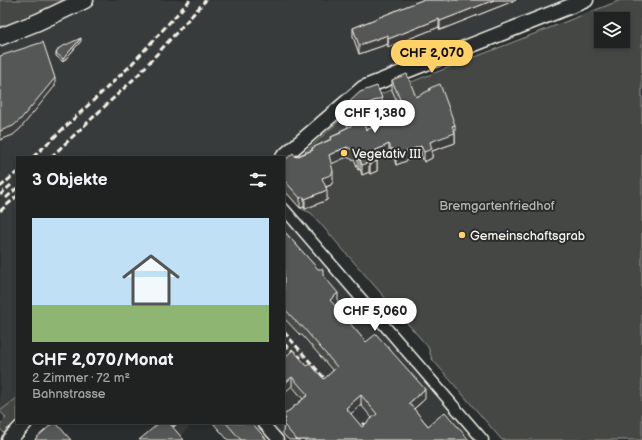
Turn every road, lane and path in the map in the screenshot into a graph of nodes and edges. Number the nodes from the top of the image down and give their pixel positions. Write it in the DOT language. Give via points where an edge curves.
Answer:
graph roads {
  1 [pos="84,0"];
  2 [pos="586,0"];
  3 [pos="0,37"];
  4 [pos="284,156"];
  5 [pos="285,210"];
  6 [pos="24,424"];
  7 [pos="264,424"];
  8 [pos="9,440"];
  9 [pos="278,440"];
  10 [pos="483,440"];
  1 -- 3 [label="main road"];
  2 -- 4 [label="street" via="362,88"];
  5 -- 10 [label="street"];
  6 -- 8 [label="street"];
  7 -- 9 [label="street"];
}
